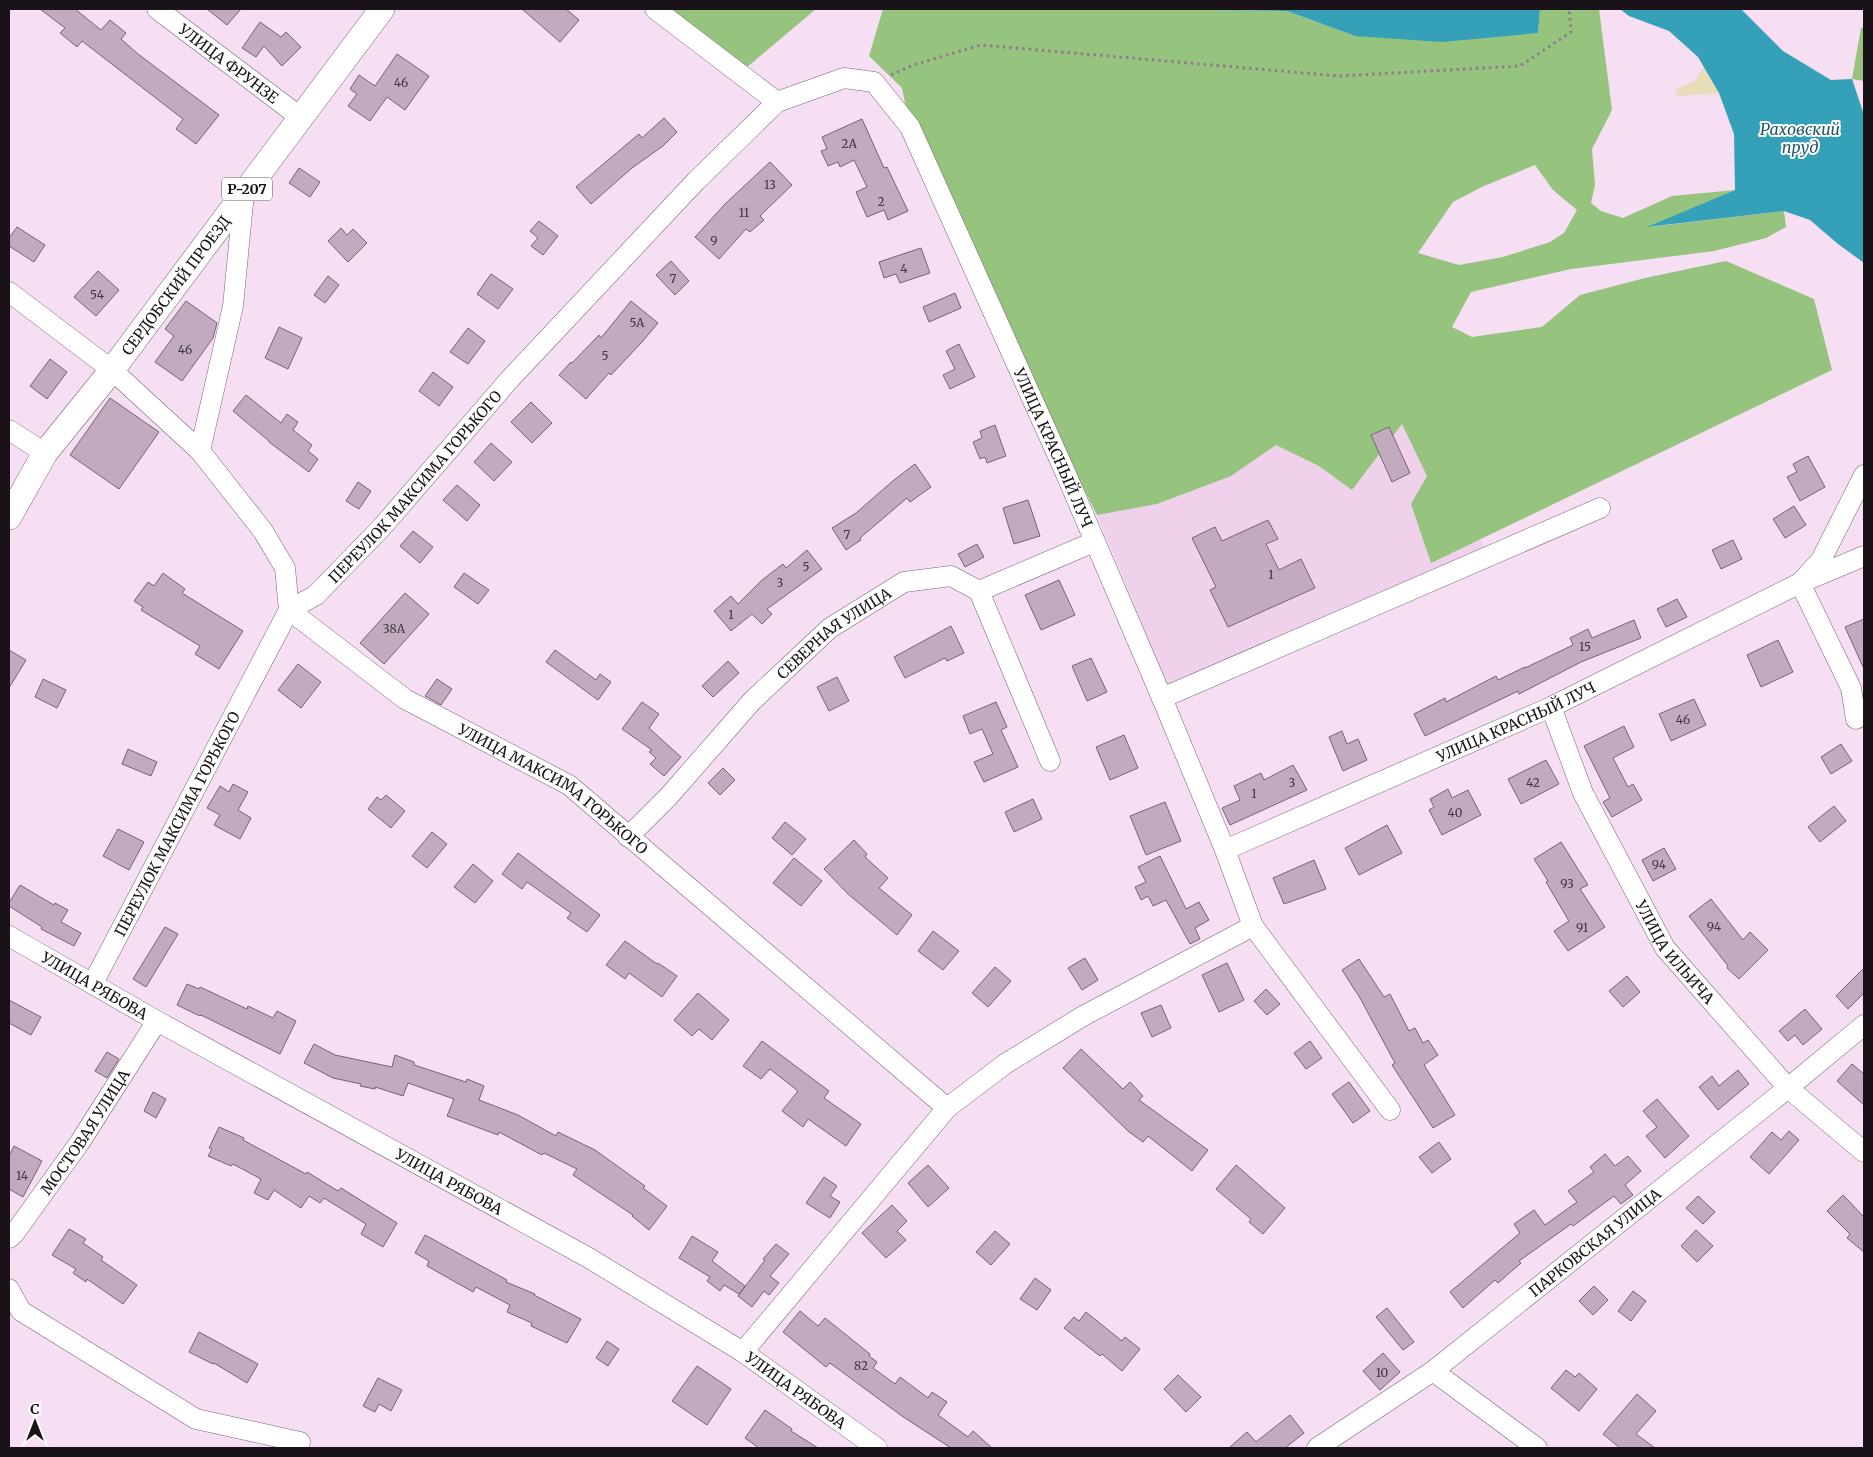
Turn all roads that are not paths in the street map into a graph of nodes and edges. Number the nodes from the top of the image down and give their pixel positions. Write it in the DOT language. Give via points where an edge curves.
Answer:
graph roads {
  1 [pos="157,9"];
  2 [pos="382,9"];
  3 [pos="655,9"];
  4 [pos="844,78"];
  5 [pos="777,102"];
  6 [pos="300,117"];
  7 [pos="244,193"];
  8 [pos="9,292"];
  9 [pos="112,370"];
  10 [pos="9,430"];
  11 [pos="200,451"];
  12 [pos="45,453"];
  13 [pos="1864,475"];
  14 [pos="1600,508"];
  15 [pos="9,517"];
  16 [pos="1094,542"];
  17 [pos="1864,556"];
  18 [pos="1800,583"];
  19 [pos="979,591"];
  20 [pos="289,610"];
  21 [pos="1162,698"];
  22 [pos="1551,707"];
  23 [pos="1856,719"];
  24 [pos="1050,761"];
  25 [pos="628,838"];
  26 [pos="1225,850"];
  27 [pos="1252,926"];
  28 [pos="9,936"];
  29 [pos="93,983"];
  30 [pos="157,1021"];
  31 [pos="1864,1025"];
  32 [pos="1788,1088"];
  33 [pos="946,1108"];
  34 [pos="1390,1110"];
  35 [pos="1864,1152"];
  36 [pos="9,1238"];
  37 [pos="9,1289"];
  38 [pos="743,1352"];
  39 [pos="1433,1371"];
  40 [pos="300,1442"];
  41 [pos="876,1448"];
  42 [pos="1317,1448"];
  43 [pos="1537,1448"];
  1 -- 6 [label="street, УЛИЦА ФРУНЗЕ"];
  2 -- 6 [label="main road, СЕРДОБСКИЙ ПРОЕЗД / Р-207"];
  3 -- 5 [label="street"];
  4 -- 5 [label="street, ПЕРЕУЛОК МАКСИМА ГОРЬКОГО"];
  4 -- 16 [label="street, УЛИЦА КРАСНЫЙ ЛУЧ" via="874,82 910,127"];
  5 -- 20 [label="street, ПЕРЕУЛОК МАКСИМА ГОРЬКОГО" via="696,181 509,380 382,527 316,596"];
  6 -- 7 [label="main road, СЕРДОБСКИЙ ПРОЕЗД / Р-207"];
  7 -- 9 [label="main road, СЕРДОБСКИЙ ПРОЕЗД / Р-207"];
  7 -- 11 [label="street" via="233,306"];
  8 -- 9 [label="street"];
  9 -- 11 [label="street"];
  9 -- 12 [label="main road, СЕРДОБСКИЙ ПРОЕЗД / Р-207"];
  10 -- 12 [label="street"];
  11 -- 20 [label="street" via="263,531 285,568"];
  12 -- 15 [label="main road, СЕРДОБСКИЙ ПРОЕЗД / Р-207"];
  13 -- 18 [label="street, УЛИЦА КРАСНЫЙ ЛУЧ" via="1821,560"];
  14 -- 21 [label="street"];
  16 -- 19 [label="street"];
  16 -- 21 [label="street, УЛИЦА КРАСНЫЙ ЛУЧ"];
  17 -- 18 [label="street, УЛИЦА КРАСНЫЙ ЛУЧ"];
  18 -- 22 [label="street, УЛИЦА КРАСНЫЙ ЛУЧ"];
  18 -- 23 [label="street" via="1851,688"];
  19 -- 24 [label="street"];
  19 -- 25 [label="street, СЕВЕРНАЯ УЛИЦА" via="951,576 904,582 830,628 752,702"];
  20 -- 25 [label="street, УЛИЦА МАКСИМА ГОРЬКОГО" via="404,699 568,785"];
  20 -- 29 [label="street, ПЕРЕУЛОК МАКСИМА ГОРЬКОГО"];
  21 -- 26 [label="street, УЛИЦА КРАСНЫЙ ЛУЧ"];
  22 -- 26 [label="street, УЛИЦА КРАСНЫЙ ЛУЧ"];
  22 -- 32 [label="street, УЛИЦА ИЛЬИЧА" via="1583,793 1665,948"];
  25 -- 33 [label="street, УЛИЦА МАКСИМА ГОРЬКОГО"];
  26 -- 27 [label="street, УЛИЦА КРАСНЫЙ ЛУЧ"];
  27 -- 33 [label="street" via="1083,1016 1004,1064"];
  27 -- 34 [label="street, УЛИЦА КРАСНЫЙ ЛУЧ"];
  28 -- 29 [label="street, УЛИЦА РЯБОВА"];
  29 -- 30 [label="street, УЛИЦА РЯБОВА"];
  30 -- 36 [label="street, МОСТОВАЯ УЛИЦА" via="80,1142"];
  30 -- 38 [label="street, УЛИЦА РЯБОВА" via="590,1258"];
  31 -- 32 [label="street, ПАРКОВСКАЯ УЛИЦА"];
  32 -- 35 [label="street, УЛИЦА ИЛЬИЧА"];
  32 -- 39 [label="street, ПАРКОВСКАЯ УЛИЦА"];
  33 -- 38 [label="street"];
  37 -- 40 [label="street" via="20,1312 196,1419"];
  38 -- 41 [label="street, УЛИЦА РЯБОВА"];
  39 -- 42 [label="street, ПАРКОВСКАЯ УЛИЦА"];
  39 -- 43 [label="street"];
}
